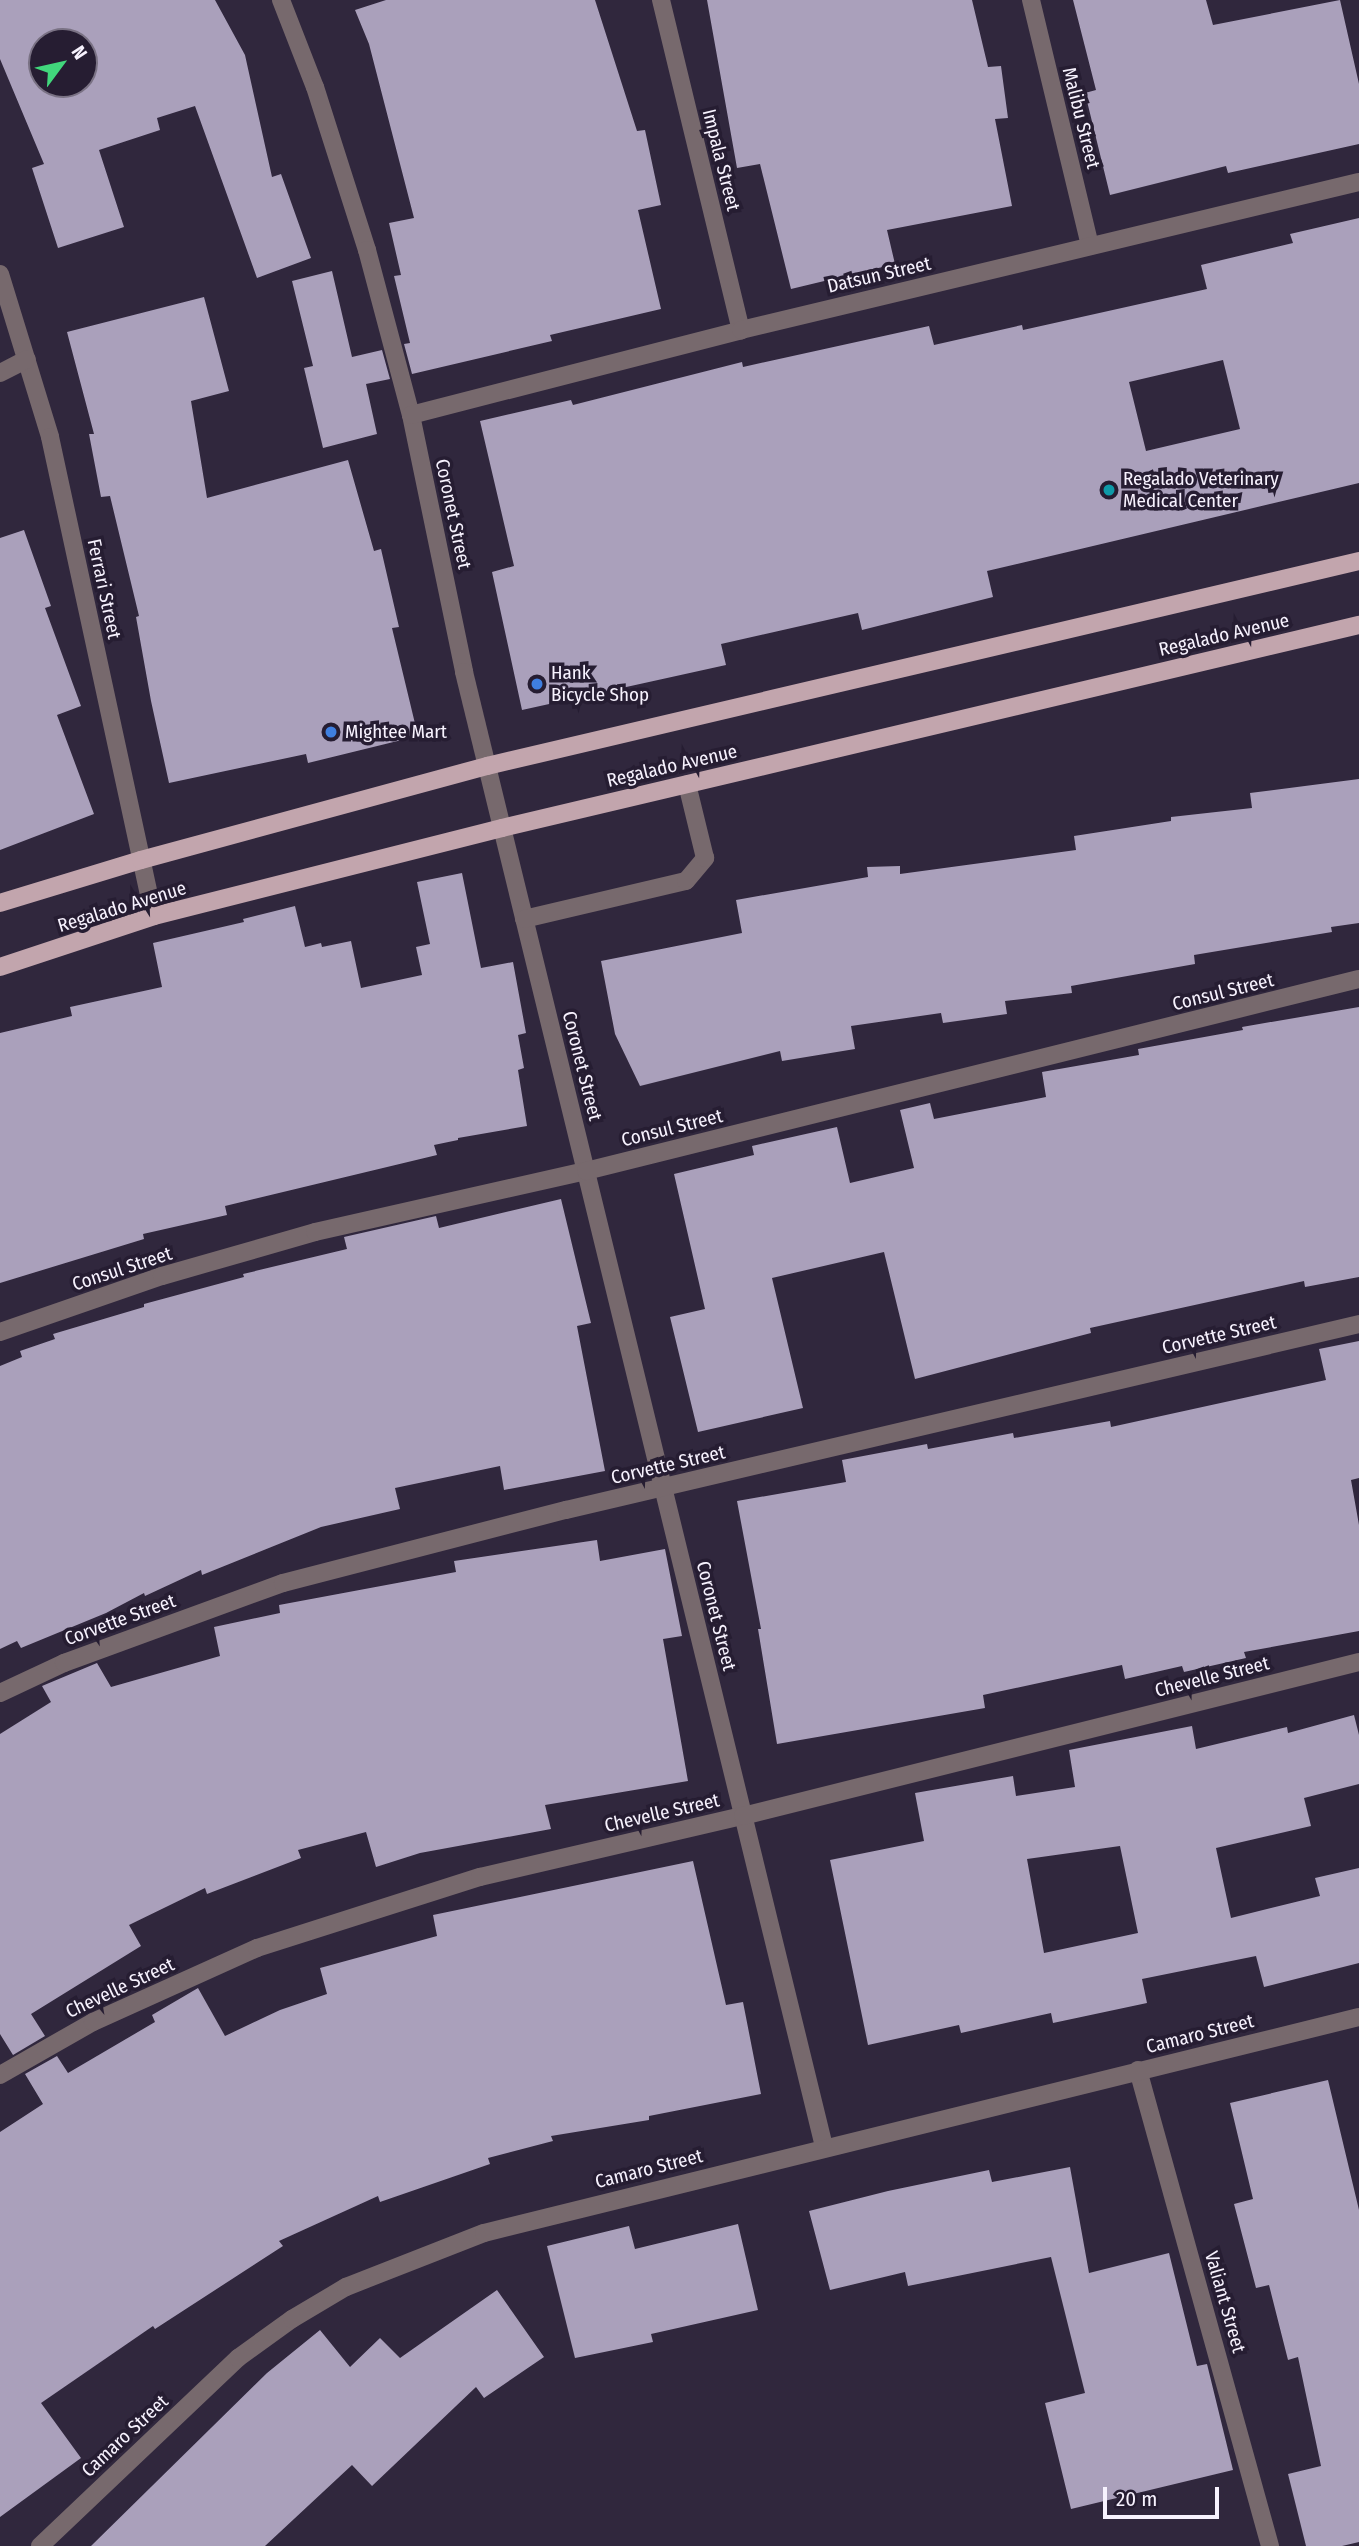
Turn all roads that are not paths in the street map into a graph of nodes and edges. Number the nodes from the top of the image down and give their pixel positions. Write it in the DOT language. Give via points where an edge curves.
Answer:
graph roads {
  1 [pos="281,0"];
  2 [pos="661,0"];
  3 [pos="1031,0"];
  4 [pos="1359,182"];
  5 [pos="1090,246"];
  6 [pos="0,274"];
  7 [pos="741,330"];
  8 [pos="27,359"];
  9 [pos="0,373"];
  10 [pos="411,415"];
  11 [pos="1359,561"];
  12 [pos="1359,625"];
  13 [pos="487,766"];
  14 [pos="687,784"];
  15 [pos="502,828"];
  16 [pos="141,860"];
  17 [pos="0,903"];
  18 [pos="154,916"];
  19 [pos="524,919"];
  20 [pos="0,967"];
  21 [pos="1359,979"];
  22 [pos="586,1171"];
  23 [pos="1359,1324"];
  24 [pos="0,1332"];
  25 [pos="663,1487"];
  26 [pos="1359,1662"];
  27 [pos="0,1693"];
  28 [pos="743,1816"];
  29 [pos="1359,2017"];
  30 [pos="1138,2070"];
  31 [pos="0,2075"];
  32 [pos="824,2147"];
  33 [pos="40,2546"];
  34 [pos="1270,2546"];
  1 -- 10 [label="street, Coronet Street" via="315,88 367,250"];
  2 -- 7 [label="street, Impala Street"];
  3 -- 5 [label="street, Malibu Street"];
  4 -- 5 [label="street, Datsun Street"];
  5 -- 7 [label="street, Datsun Street"];
  6 -- 8 [label="street, Ferrari Street"];
  7 -- 10 [label="street, Datsun Street"];
  8 -- 9 [label="street"];
  8 -- 16 [label="street, Ferrari Street" via="53,450"];
  10 -- 13 [label="street, Coronet Street"];
  11 -- 13 [label="main road, Regalado Avenue"];
  12 -- 14 [label="main road, Regalado Avenue"];
  13 -- 15 [label="street, Coronet Street"];
  13 -- 16 [label="main road, Regalado Avenue"];
  14 -- 15 [label="main road, Regalado Avenue"];
  14 -- 19 [label="street" via="705,858 686,881"];
  15 -- 18 [label="main road, Regalado Avenue"];
  15 -- 19 [label="street, Coronet Street"];
  16 -- 17 [label="main road, Regalado Avenue"];
  16 -- 18 [label="street, Ferrari Street"];
  18 -- 20 [label="main road, Regalado Avenue"];
  19 -- 22 [label="street, Coronet Street"];
  21 -- 22 [label="street, Consul Street"];
  22 -- 24 [label="street, Consul Street" via="315,1232 162,1276"];
  22 -- 25 [label="street, Coronet Street"];
  23 -- 25 [label="street, Corvette Street"];
  25 -- 27 [label="street, Corvette Street" via="283,1583 64,1663"];
  25 -- 28 [label="street, Coronet Street"];
  26 -- 28 [label="street, Chevelle Street"];
  28 -- 31 [label="street, Chevelle Street" via="480,1877 257,1948 93,2022"];
  28 -- 32 [label="street, Coronet Street"];
  29 -- 30 [label="street, Camaro Street"];
  30 -- 32 [label="street, Camaro Street"];
  30 -- 34 [label="street, Valiant Street"];
  32 -- 33 [label="street, Camaro Street" via="484,2233 346,2287 238,2358"];
}
